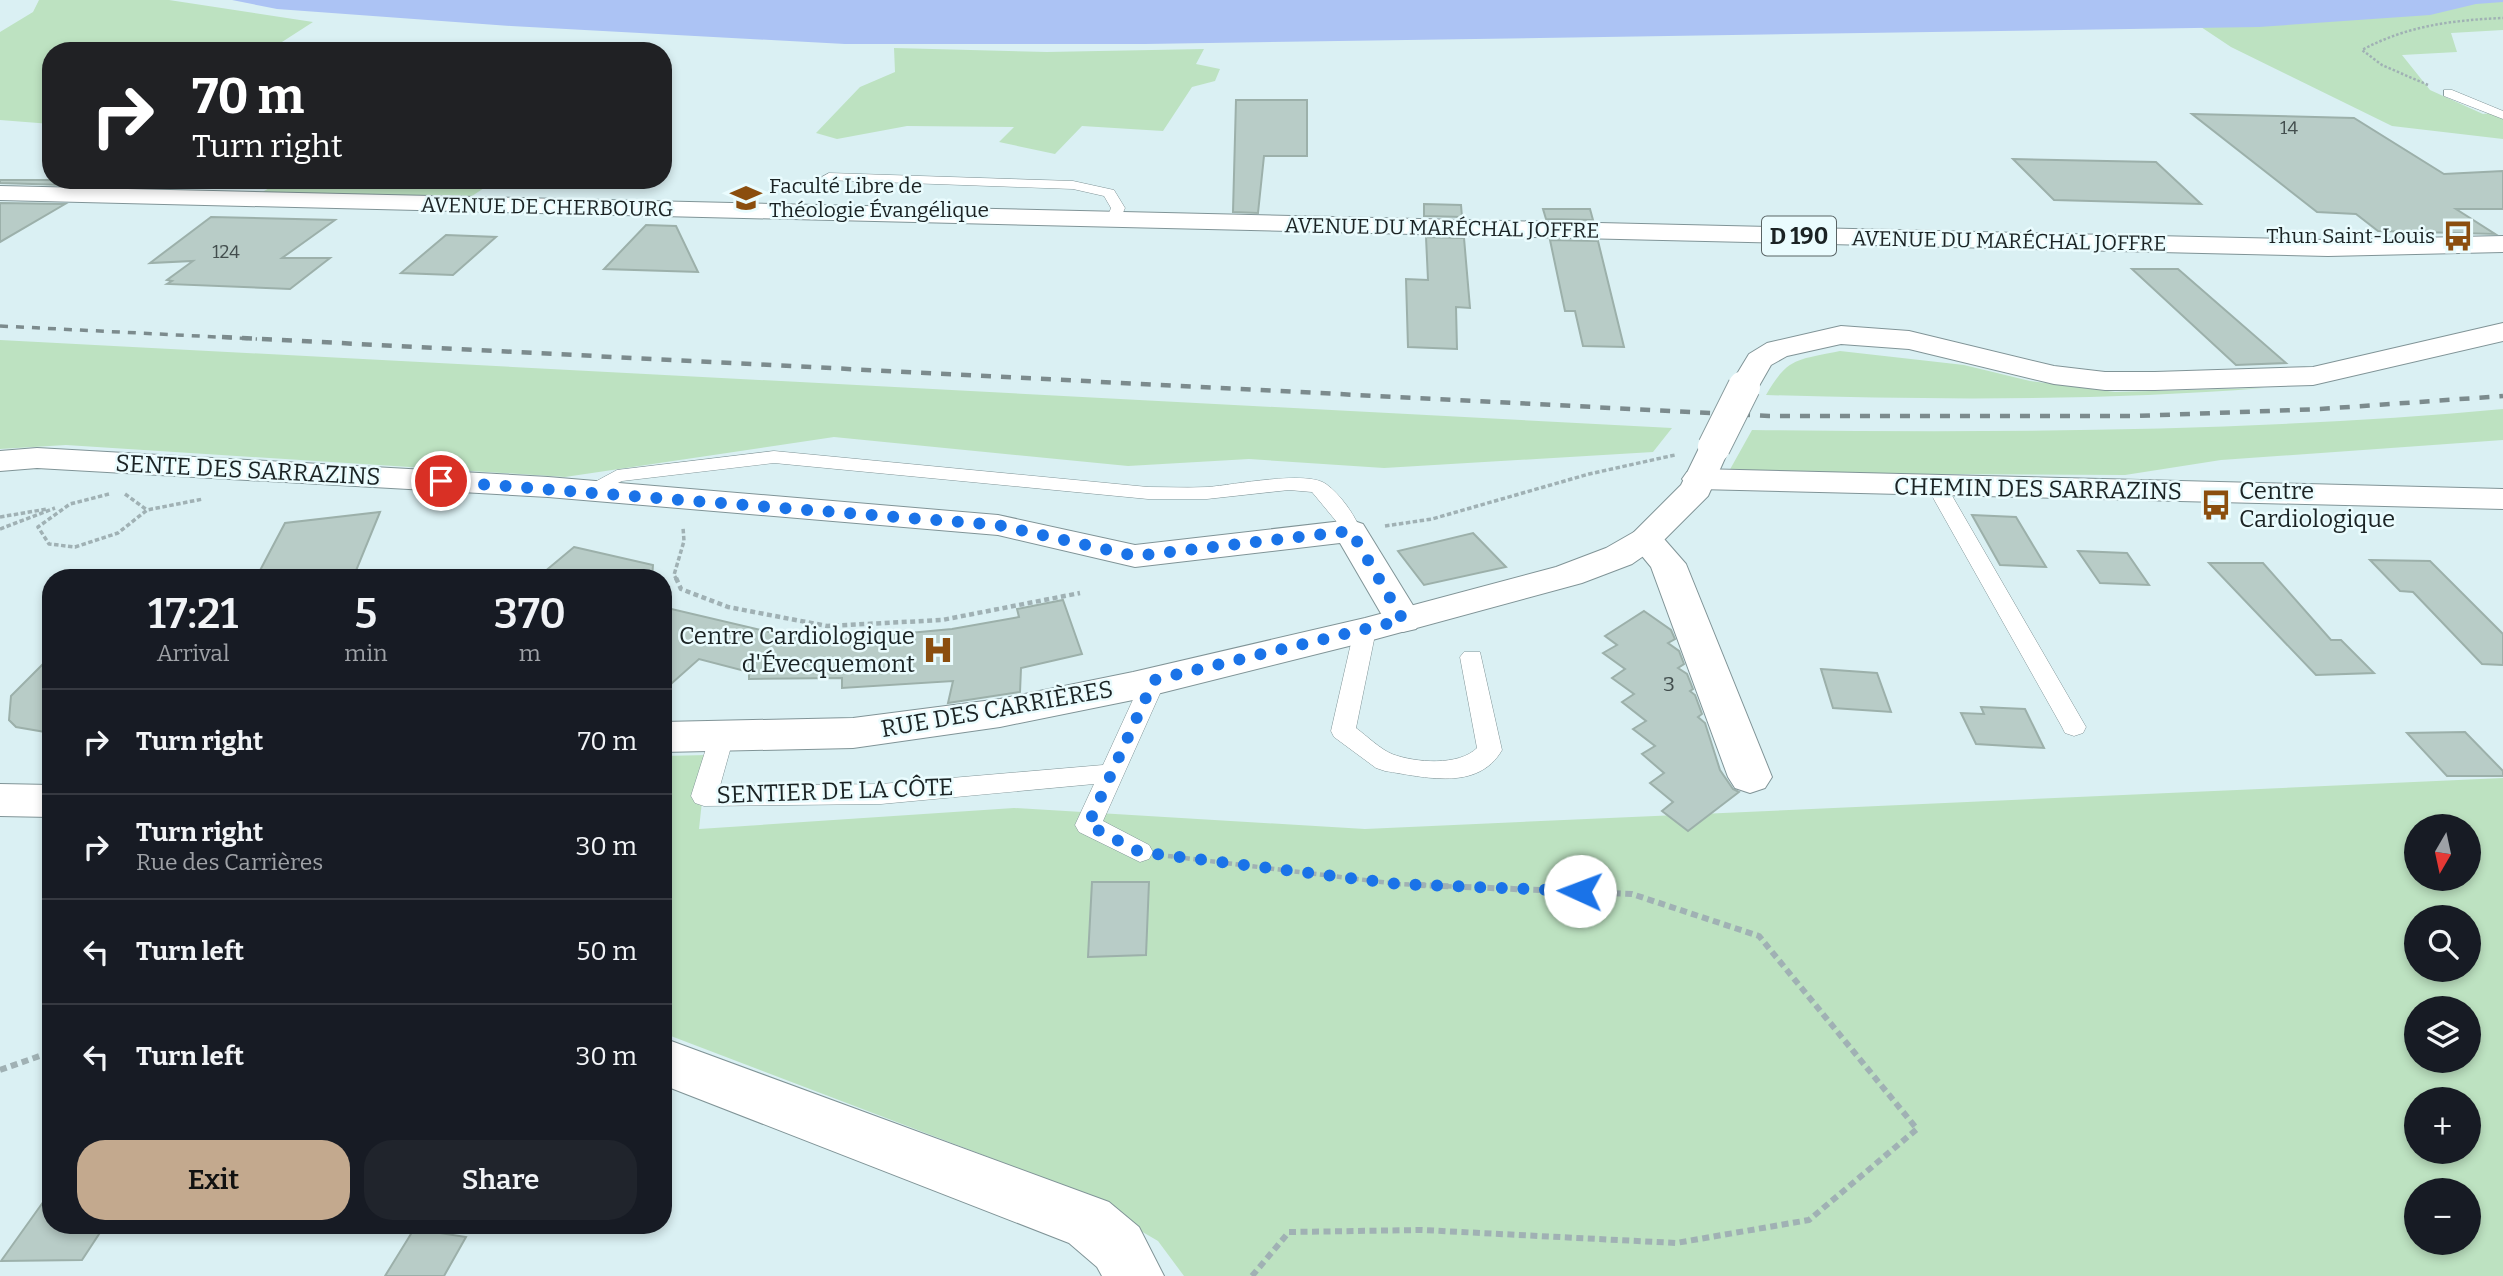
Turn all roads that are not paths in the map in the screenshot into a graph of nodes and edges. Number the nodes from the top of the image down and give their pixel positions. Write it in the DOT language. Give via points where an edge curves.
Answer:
graph roads {
  1 [pos="2448,93"];
  2 [pos="2503,107"];
  3 [pos="2487,108"];
  4 [pos="2503,115"];
  5 [pos="829,177"];
  6 [pos="0,193"];
  7 [pos="1104,221"];
  8 [pos="2503,244"];
  9 [pos="2503,332"];
  10 [pos="0,461"];
  11 [pos="1699,479"];
  12 [pos="1937,487"];
  13 [pos="588,491"];
  14 [pos="2503,499"];
  15 [pos="1351,531"];
  16 [pos="1646,539"];
  17 [pos="1403,620"];
  18 [pos="1365,630"];
  19 [pos="1472,657"];
  20 [pos="1154,680"];
  21 [pos="2074,727"];
  22 [pos="722,736"];
  23 [pos="672,737"];
  24 [pos="1112,773"];
  25 [pos="1750,777"];
  26 [pos="0,800"];
  27 [pos="42,802"];
  28 [pos="1140,852"];
  29 [pos="672,1064"];
  30 [pos="1134,1276"];
  1 -- 3 [label="lane"];
  2 -- 3 [label="lane"];
  3 -- 4 [label="lane"];
  5 -- 7 [label="lane" via="1073,185 1109,193 1118,208"];
  6 -- 7 [label="street, AVENUE DE CHERBOURG / D 190"];
  7 -- 8 [label="street, AVENUE DU MARÉCHAL JOFFRE / D 190" via="2328,248"];
  9 -- 11 [label="street, RUE DES CARRIÈRES, bridge" via="2288,380 2155,382 2054,375 1909,340 1841,335 1777,349 1759,360"];
  10 -- 13 [label="street, SENTE DES SARRAZINS" via="51,459"];
  11 -- 12 [label="street, CHEMIN DES SARRAZINS"];
  11 -- 16 [label="street, RUE DES CARRIÈRES" via="1696,489"];
  12 -- 14 [label="street, CHEMIN DES SARRAZINS"];
  12 -- 21 [label="lane"];
  13 -- 15 [label="street, SENTE DES SARRAZINS" via="998,525 1135,556"];
  13 -- 15 [label="lane" via="617,476 774,457 1148,493 1207,493 1289,484 1318,487"];
  15 -- 17 [label="street"];
  16 -- 17 [label="street, RUE DES CARRIÈRES" via="1619,556 1569,575"];
  16 -- 25 [label="street" via="1668,564"];
  17 -- 18 [label="street, RUE DES CARRIÈRES"];
  18 -- 19 [label="lane" via="1343,731 1385,761 1446,771 1476,764 1490,750"];
  18 -- 20 [label="street, RUE DES CARRIÈRES"];
  20 -- 22 [label="street, RUE DES CARRIÈRES" via="1000,713 853,733"];
  20 -- 24 [label="lane"];
  22 -- 23 [label="street, RUE DES CARRIÈRES"];
  22 -- 24 [label="lane, SENTIER DE LA CÔTE" via="704,796 881,794"];
  24 -- 28 [label="lane" via="1088,825"];
  26 -- 27 [label="street"];
  29 -- 30 [label="street" via="1089,1222 1118,1247"];
}
